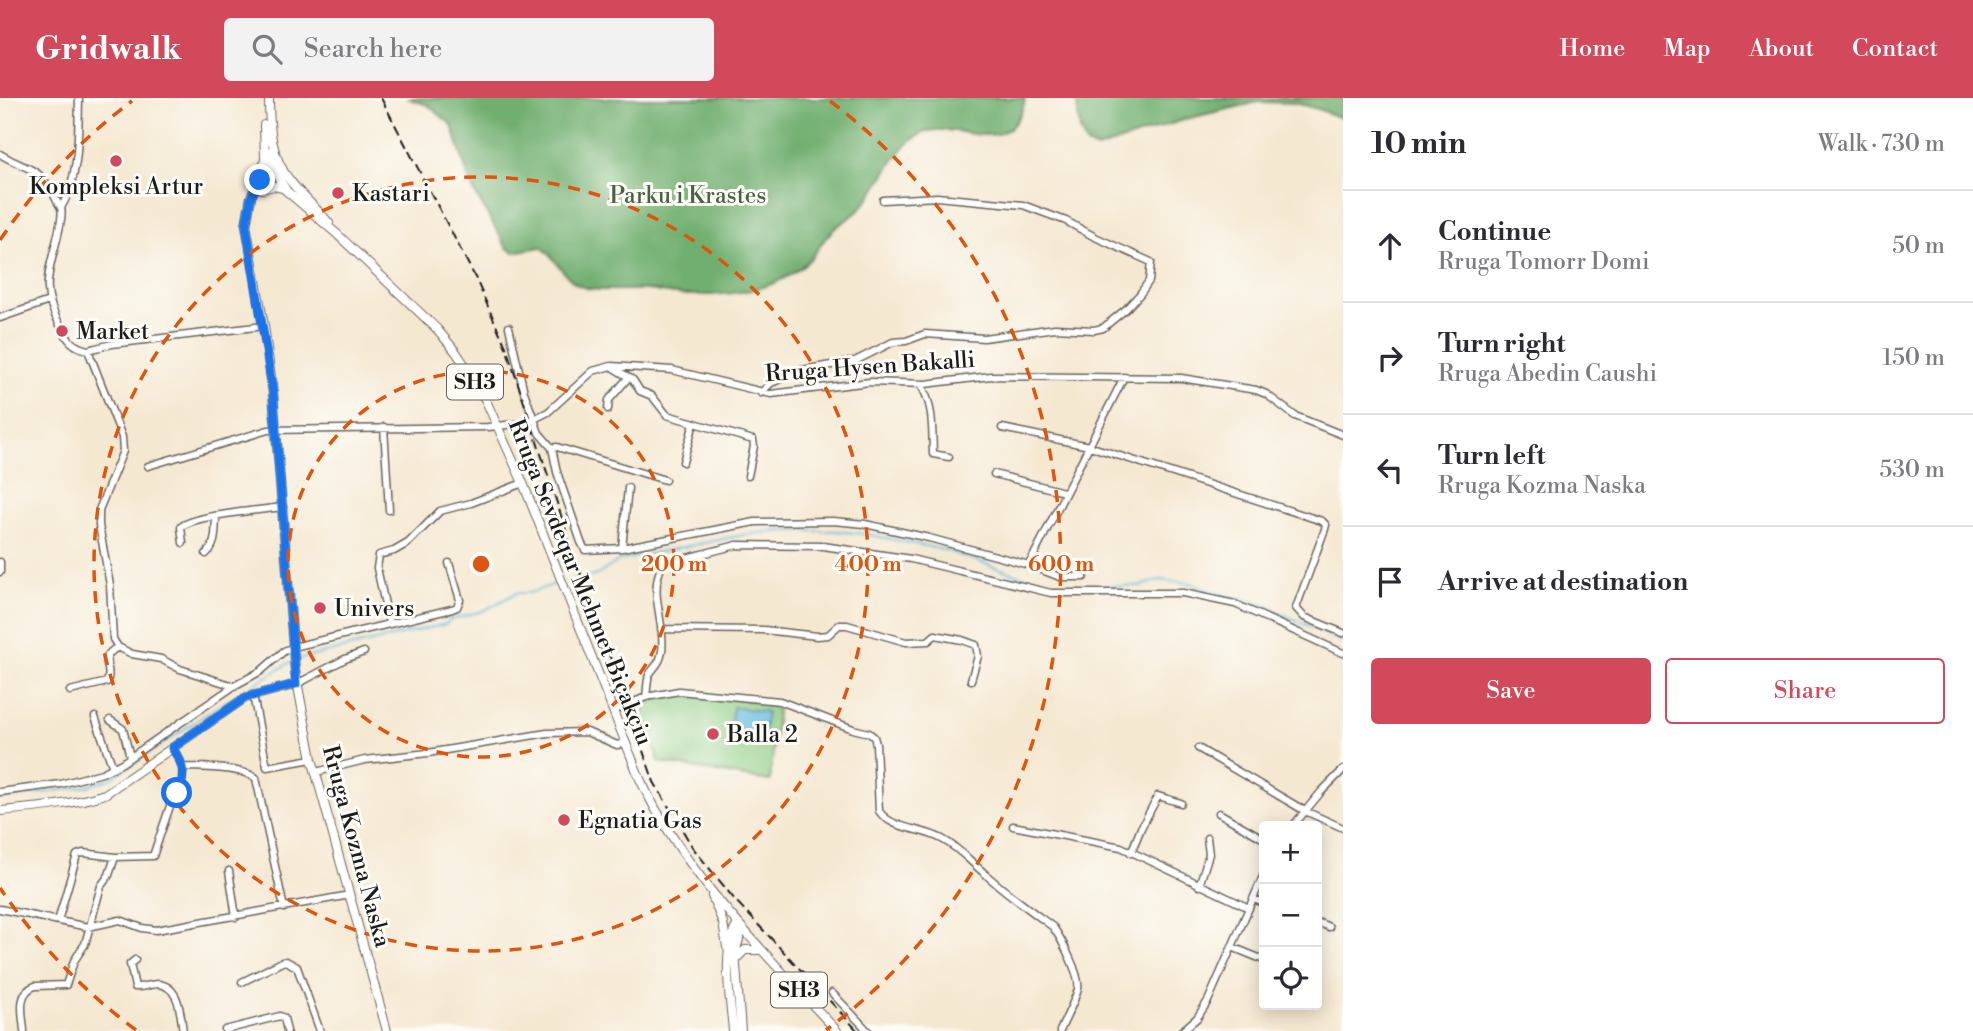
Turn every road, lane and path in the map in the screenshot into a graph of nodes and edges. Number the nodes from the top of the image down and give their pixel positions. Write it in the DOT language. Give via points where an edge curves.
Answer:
graph roads {
  1 [pos="79,98"];
  2 [pos="268,98"];
  3 [pos="265,138"];
  4 [pos="0,154"];
  5 [pos="279,173"];
  6 [pos="261,184"];
  7 [pos="288,192"];
  8 [pos="883,200"];
  9 [pos="61,208"];
  10 [pos="337,234"];
  11 [pos="49,302"];
  12 [pos="0,318"];
  13 [pos="264,326"];
  14 [pos="509,327"];
  15 [pos="88,350"];
  16 [pos="611,366"];
  17 [pos="1124,377"];
  18 [pos="628,378"];
  19 [pos="920,383"];
  20 [pos="761,393"];
  21 [pos="608,409"];
  22 [pos="535,420"];
  23 [pos="694,423"];
  24 [pos="498,426"];
  25 [pos="384,427"];
  26 [pos="1002,428"];
  27 [pos="276,429"];
  28 [pos="1343,435"];
  29 [pos="1089,446"];
  30 [pos="552,448"];
  31 [pos="949,457"];
  32 [pos="683,462"];
  33 [pos="148,466"];
  34 [pos="993,474"];
  35 [pos="748,476"];
  36 [pos="665,481"];
  37 [pos="523,483"];
  38 [pos="628,488"];
  39 [pos="1065,492"];
  40 [pos="283,507"];
  41 [pos="389,510"];
  42 [pos="216,517"];
  43 [pos="183,543"];
  44 [pos="622,548"];
  45 [pos="206,554"];
  46 [pos="0,562"];
  47 [pos="449,563"];
  48 [pos="1029,565"];
  49 [pos="0,572"];
  50 [pos="1084,576"];
  51 [pos="389,623"];
  52 [pos="661,629"];
  53 [pos="1343,633"];
  54 [pos="118,647"];
  55 [pos="293,650"];
  56 [pos="364,652"];
  57 [pos="1343,653"];
  58 [pos="971,680"];
  59 [pos="296,684"];
  60 [pos="234,687"];
  61 [pos="71,691"];
  62 [pos="253,695"];
  63 [pos="646,697"];
  64 [pos="613,712"];
  65 [pos="95,716"];
  66 [pos="110,720"];
  67 [pos="626,743"];
  68 [pos="172,748"];
  69 [pos="1198,748"];
  70 [pos="130,757"];
  71 [pos="312,759"];
  72 [pos="183,767"];
  73 [pos="113,768"];
  74 [pos="1343,770"];
  75 [pos="316,772"];
  76 [pos="0,792"];
  77 [pos="1181,803"];
  78 [pos="0,811"];
  79 [pos="1305,811"];
  80 [pos="1219,813"];
  81 [pos="1297,821"];
  82 [pos="1013,826"];
  83 [pos="1343,828"];
  84 [pos="1259,836"];
  85 [pos="1207,838"];
  86 [pos="1131,853"];
  87 [pos="115,857"];
  88 [pos="229,871"];
  89 [pos="1260,884"];
  90 [pos="1199,886"];
  91 [pos="711,894"];
  92 [pos="350,895"];
  93 [pos="1254,899"];
  94 [pos="1259,901"];
  95 [pos="284,908"];
  96 [pos="1249,908"];
  97 [pos="0,909"];
  98 [pos="236,917"];
  99 [pos="58,921"];
  100 [pos="1322,924"];
  101 [pos="1329,926"];
  102 [pos="88,927"];
  103 [pos="740,927"];
  104 [pos="1232,947"];
  105 [pos="761,950"];
  106 [pos="1259,958"];
  107 [pos="732,959"];
  108 [pos="135,960"];
  109 [pos="242,982"];
  110 [pos="832,993"];
  111 [pos="225,1030"];
  112 [pos="24,1031"];
  113 [pos="183,1031"];
  114 [pos="287,1031"];
  115 [pos="320,1031"];
  116 [pos="387,1031"];
  117 [pos="733,1031"];
  118 [pos="741,1031"];
  119 [pos="837,1031"];
  120 [pos="868,1031"];
  121 [pos="1060,1031"];
  122 [pos="1182,1031"];
  1 -- 9 [label="street" via="76,157"];
  2 -- 3 [label="main road, SH3"];
  2 -- 5 [label="main road, SH3"];
  3 -- 5 [label="main road, SH3"];
  3 -- 6 [label="main road"];
  4 -- 9 [label="street" via="44,177"];
  5 -- 6 [label="main road"];
  5 -- 7 [label="main road, SH3"];
  5 -- 10 [label="main road, SH3"];
  6 -- 7 [label="main road"];
  6 -- 13 [label="main road" via="253,192 246,218"];
  7 -- 10 [label="main road, SH3"];
  8 -- 20 [label="street" via="937,197 1023,205 1046,212 1151,262 1149,281 1126,309 1102,328 1055,328 984,338 925,334 893,342 855,361 802,370 771,383"];
  9 -- 11 [label="street" via="47,272"];
  10 -- 24 [label="main road, Rruga Sevdeqar Mehmet Biçakçiu / SH3" via="437,329 461,360"];
  11 -- 12 [label="street"];
  11 -- 15 [label="street" via="70,343"];
  13 -- 15 [label="street"];
  13 -- 27 [label="main road"];
  14 -- 22 [label="street"];
  15 -- 54 [label="street" via="122,437 123,451 99,510 113,639"];
  16 -- 18 [label="street"];
  16 -- 20 [label="street, Rruga Hysen Bakalli" via="672,370"];
  16 -- 22 [label="street" via="593,371"];
  17 -- 19 [label="street, Rruga Hysen Bakalli" via="991,376"];
  17 -- 28 [label="street, Rruga Hysen Bakalli" via="1181,378 1246,388 1266,394 1295,416"];
  17 -- 29 [label="street"];
  18 -- 21 [label="street" via="609,400"];
  18 -- 23 [label="street" via="667,415"];
  19 -- 20 [label="street, Rruga Hysen Bakalli" via="870,382"];
  19 -- 31 [label="street" via="931,414 933,454"];
  22 -- 24 [label="street"];
  22 -- 30 [label="street"];
  23 -- 32 [label="street"];
  23 -- 35 [label="street" via="753,440"];
  24 -- 25 [label="street"];
  24 -- 37 [label="main road, Rruga Sevdeqar Mehmet Biçakçiu / SH3"];
  25 -- 27 [label="street"];
  25 -- 41 [label="street"];
  26 -- 29 [label="street"];
  27 -- 33 [label="street"];
  27 -- 40 [label="main road"];
  29 -- 39 [label="street"];
  29 -- 53 [label="street" via="1322,521 1323,536 1296,608 1304,617"];
  30 -- 36 [label="street"];
  30 -- 44 [label="street" via="583,548"];
  34 -- 39 [label="street"];
  37 -- 51 [label="street" via="440,512 408,543 379,555 377,568"];
  37 -- 64 [label="main road, Rruga Sevdeqar Mehmet Biçakçiu / SH3"];
  38 -- 44 [label="street"];
  39 -- 48 [label="street"];
  40 -- 42 [label="street"];
  40 -- 55 [label="main road"];
  42 -- 43 [label="street" via="181,525"];
  42 -- 45 [label="street" via="215,538"];
  44 -- 48 [label="street" via="755,523 833,521 906,532"];
  46 -- 49 [label="street"];
  47 -- 51 [label="street" via="460,593 457,607"];
  48 -- 50 [label="street" via="1060,577"];
  51 -- 55 [label="street"];
  52 -- 57 [label="street" via="657,575 663,564 737,545 775,544 911,559 1051,593 1183,593 1235,604"];
  52 -- 58 [label="street" via="817,636 847,625 906,642 928,641 934,635 976,645 978,656"];
  52 -- 63 [label="street" via="659,665 649,675"];
  54 -- 60 [label="street"];
  54 -- 61 [label="street" via="108,652 109,680"];
  55 -- 59 [label="main road, Rruga Kozma Naska"];
  55 -- 60 [label="street" via="284,651"];
  56 -- 59 [label="street"];
  59 -- 62 [label="main road"];
  59 -- 71 [label="main road, Rruga Kozma Naska"];
  60 -- 70 [label="street"];
  62 -- 68 [label="main road"];
  62 -- 71 [label="street" via="267,767"];
  63 -- 64 [label="street"];
  63 -- 121 [label="street" via="679,691 780,701 874,737 881,815 955,846 1059,934 1078,982"];
  64 -- 67 [label="main road, Rruga Sevdeqar Mehmet Biçakçiu / SH3"];
  65 -- 73 [label="street"];
  66 -- 70 [label="street" via="123,729"];
  67 -- 75 [label="street" via="617,745 587,732 547,733 365,760"];
  67 -- 91 [label="main road, Rruga Sevdeqar Mehmet Biçakçiu / SH3" via="659,818"];
  68 -- 72 [label="street"];
  68 -- 78 [label="main road" via="105,794"];
  69 -- 79 [label="street"];
  70 -- 73 [label="street"];
  71 -- 75 [label="main road, Rruga Kozma Naska"];
  72 -- 87 [label="street" via="181,785 153,856"];
  72 -- 95 [label="street" via="209,767 256,778"];
  73 -- 76 [label="street" via="87,779"];
  74 -- 79 [label="street"];
  75 -- 92 [label="main road, Rruga Kozma Naska"];
  77 -- 86 [label="street" via="1158,796"];
  79 -- 81 [label="street"];
  79 -- 83 [label="street"];
  80 -- 84 [label="street"];
  82 -- 86 [label="street" via="1111,844"];
  85 -- 90 [label="street" via="1209,853"];
  86 -- 90 [label="street"];
  87 -- 99 [label="street" via="77,855"];
  87 -- 102 [label="street" via="100,886"];
  88 -- 98 [label="street"];
  89 -- 93 [label="street"];
  90 -- 96 [label="street"];
  91 -- 103 [label="main road, Rruga Sevdeqar Mehmet Biçakçiu / SH3"];
  91 -- 107 [label="main road"];
  92 -- 95 [label="street"];
  92 -- 116 [label="main road, Rruga Kozma Naska"];
  93 -- 94 [label="street"];
  93 -- 96 [label="street"];
  95 -- 98 [label="street"];
  96 -- 104 [label="street"];
  97 -- 99 [label="street"];
  98 -- 102 [label="street" via="156,930 120,920"];
  99 -- 102 [label="street"];
  100 -- 101 [label="street"];
  102 -- 112 [label="street" via="66,985 34,986 26,991"];
  103 -- 105 [label="main road, SH3"];
  103 -- 107 [label="main road"];
  104 -- 106 [label="street"];
  104 -- 122 [label="street" via="1202,1013"];
  105 -- 107 [label="main road" via="745,950"];
  105 -- 119 [label="main road, SH3"];
  107 -- 117 [label="main road"];
  107 -- 118 [label="main road"];
  108 -- 113 [label="street" via="130,964 135,986 170,987"];
  109 -- 115 [label="street" via="282,962 293,964"];
  110 -- 120 [label="street"];
  111 -- 114 [label="street" via="280,1016"];
}
